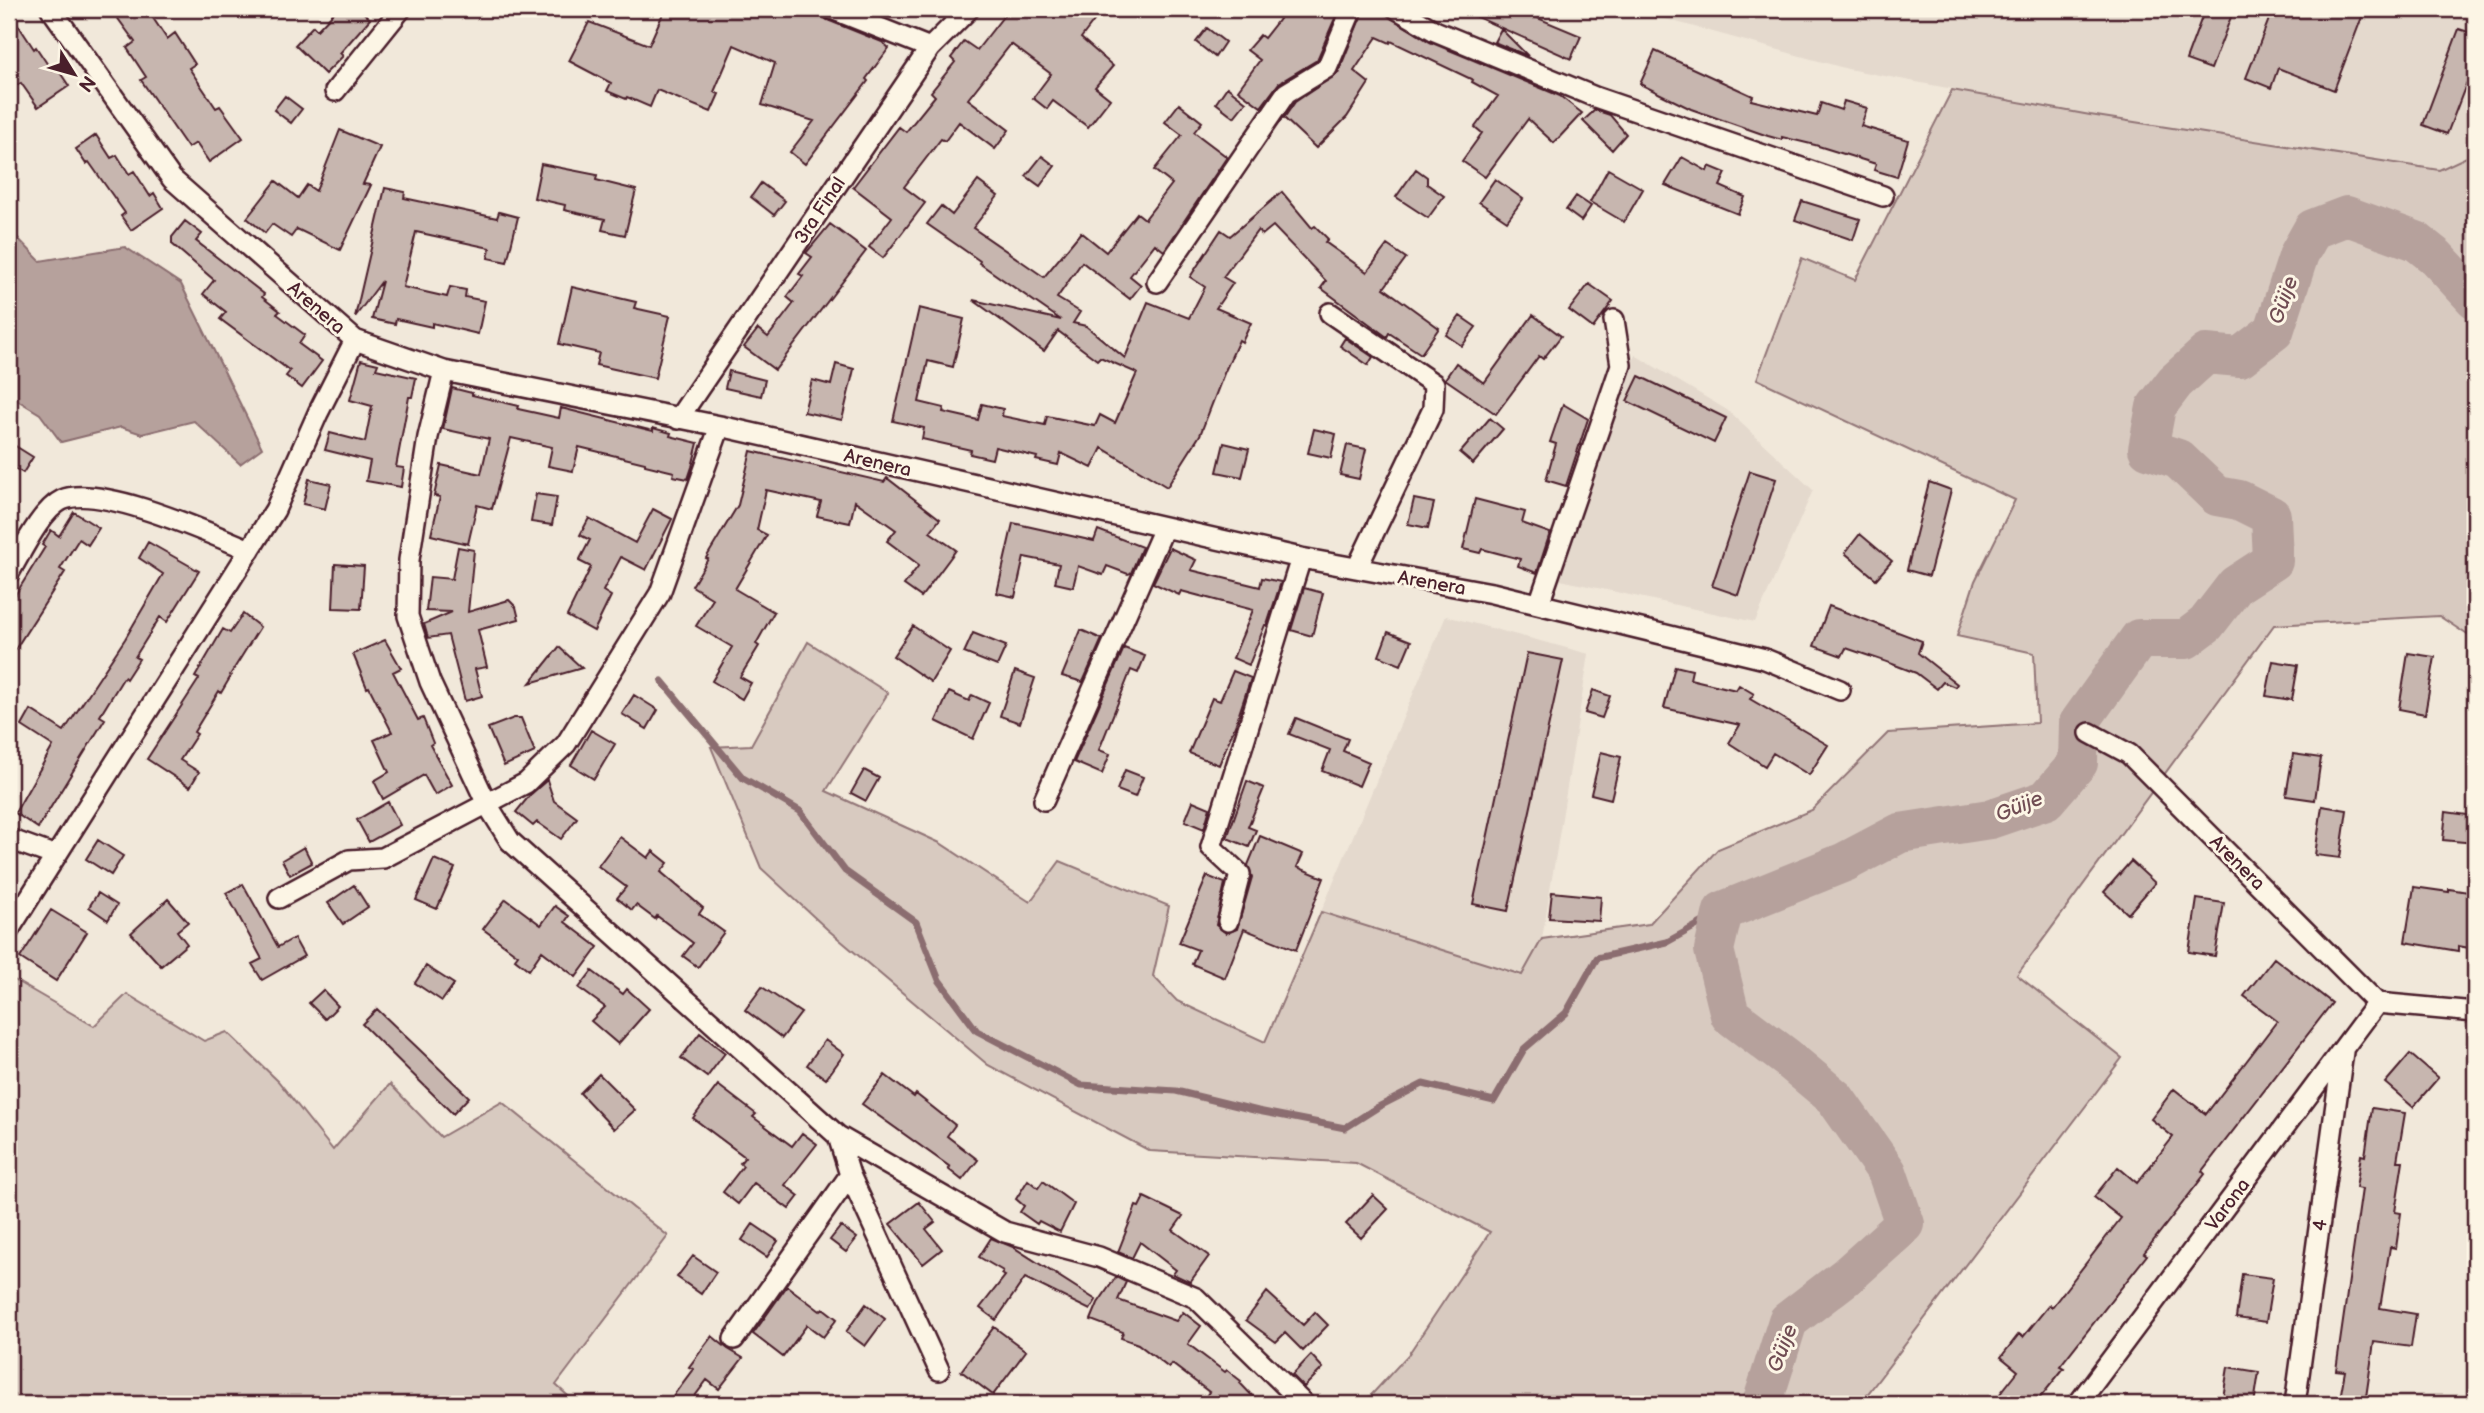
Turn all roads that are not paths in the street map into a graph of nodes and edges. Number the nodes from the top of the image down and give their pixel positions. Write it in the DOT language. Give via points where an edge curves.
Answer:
graph roads {
  1 [pos="51,9"];
  2 [pos="401,9"];
  3 [pos="832,9"];
  4 [pos="969,9"];
  5 [pos="1352,9"];
  6 [pos="1397,9"];
  7 [pos="930,48"];
  8 [pos="335,91"];
  9 [pos="1883,196"];
  10 [pos="1157,282"];
  11 [pos="1330,313"];
  12 [pos="1614,320"];
  13 [pos="355,340"];
  14 [pos="444,371"];
  15 [pos="678,419"];
  16 [pos="719,426"];
  17 [pos="1164,528"];
  18 [pos="250,550"];
  19 [pos="1301,558"];
  20 [pos="1357,568"];
  21 [pos="9,573"];
  22 [pos="1539,604"];
  23 [pos="1840,690"];
  24 [pos="2090,733"];
  25 [pos="1044,800"];
  26 [pos="486,804"];
  27 [pos="9,839"];
  28 [pos="56,856"];
  29 [pos="279,898"];
  30 [pos="1228,921"];
  31 [pos="9,930"];
  32 [pos="2377,1003"];
  33 [pos="2475,1012"];
  34 [pos="2344,1046"];
  35 [pos="838,1136"];
  36 [pos="850,1175"];
  37 [pos="734,1339"];
  38 [pos="939,1370"];
  39 [pos="1304,1404"];
  40 [pos="2078,1404"];
  41 [pos="2295,1404"];
  1 -- 13 [label="street, Arenera" via="172,179"];
  2 -- 8 [label="street"];
  3 -- 7 [label="street"];
  4 -- 7 [label="street, 3ra Final"];
  5 -- 10 [label="street" via="1327,68 1286,93"];
  6 -- 9 [label="street" via="1436,31 1595,97"];
  7 -- 15 [label="street, 3ra Final"];
  11 -- 20 [label="street" via="1434,384 1433,409"];
  12 -- 22 [label="street" via="1621,365"];
  13 -- 14 [label="street, Arenera"];
  13 -- 18 [label="street" via="275,510"];
  14 -- 15 [label="street, Arenera"];
  14 -- 26 [label="street" via="428,437 409,560 408,617 430,682"];
  15 -- 16 [label="street, Arenera"];
  16 -- 17 [label="street, Arenera"];
  16 -- 26 [label="street" via="660,593 566,744 526,783"];
  17 -- 19 [label="street, Arenera"];
  17 -- 25 [label="street"];
  18 -- 21 [label="street" via="149,509 79,496 60,500 43,517"];
  18 -- 28 [label="street"];
  19 -- 20 [label="street, Arenera"];
  19 -- 30 [label="street" via="1211,848 1240,874"];
  20 -- 22 [label="street, Arenera"];
  22 -- 23 [label="street, Arenera" via="1765,659"];
  24 -- 32 [label="street, Arenera" via="2129,754"];
  26 -- 29 [label="street" via="383,858 349,860"];
  26 -- 35 [label="street" via="509,841"];
  27 -- 28 [label="street"];
  28 -- 31 [label="street"];
  32 -- 33 [label="street"];
  32 -- 34 [label="street, Varona"];
  34 -- 40 [label="street, Varona"];
  34 -- 41 [label="street, 4"];
  35 -- 36 [label="street"];
  35 -- 39 [label="street" via="1005,1232 1099,1257 1196,1298"];
  36 -- 37 [label="street"];
  36 -- 38 [label="street"];
}
